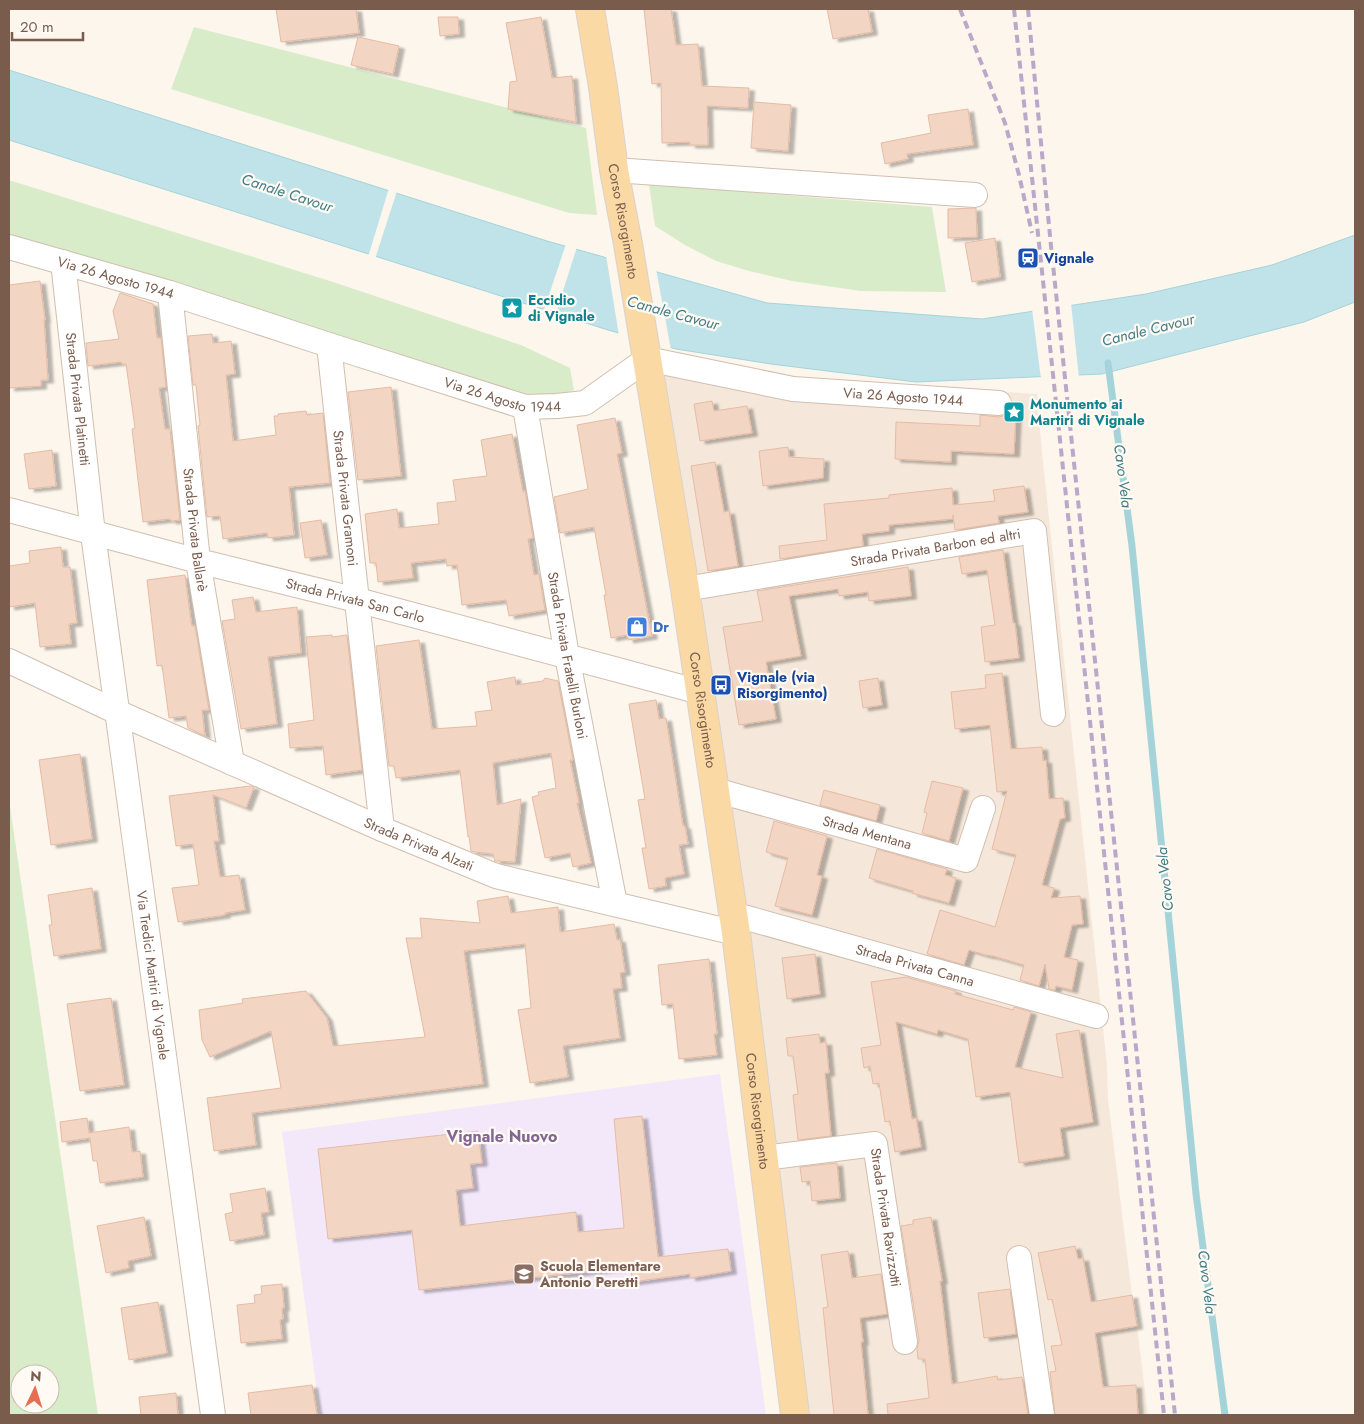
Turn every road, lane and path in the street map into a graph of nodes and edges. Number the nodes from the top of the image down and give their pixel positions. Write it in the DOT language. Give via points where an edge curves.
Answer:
graph roads {
  1 [pos="590,9"];
  2 [pos="614,170"];
  3 [pos="975,195"];
  4 [pos="9,247"];
  5 [pos="63,262"];
  6 [pos="170,293"];
  7 [pos="329,345"];
  8 [pos="647,354"];
  9 [pos="999,403"];
  10 [pos="525,407"];
  11 [pos="9,510"];
  12 [pos="93,534"];
  13 [pos="198,561"];
  14 [pos="685,589"];
  15 [pos="357,600"];
  16 [pos="567,656"];
  17 [pos="9,661"];
  18 [pos="700,692"];
  19 [pos="117,712"];
  20 [pos="1053,714"];
  21 [pos="232,763"];
  22 [pos="715,790"];
  23 [pos="983,808"];
  24 [pos="382,829"];
  25 [pos="615,904"];
  26 [pos="734,924"];
  27 [pos="1096,1016"];
  28 [pos="764,1158"];
  29 [pos="1019,1258"];
  30 [pos="904,1342"];
  31 [pos="213,1415"];
  32 [pos="795,1415"];
  33 [pos="1042,1415"];
  1 -- 2 [label="main road, Corso Risorgimento"];
  2 -- 3 [label="street"];
  2 -- 8 [label="main road, Corso Risorgimento"];
  4 -- 5 [label="street, Via 26 Agosto 1944"];
  5 -- 6 [label="street, Via 26 Agosto 1944"];
  5 -- 12 [label="street, Strada Privata Platinetti"];
  6 -- 7 [label="street, Via 26 Agosto 1944"];
  6 -- 13 [label="street, Strada Privata Ballarè"];
  7 -- 10 [label="street, Via 26 Agosto 1944"];
  7 -- 15 [label="street, Strada Privata Gramoni"];
  8 -- 9 [label="street, Via 26 Agosto 1944" via="793,389"];
  8 -- 10 [label="street, Via 26 Agosto 1944" via="585,402"];
  8 -- 14 [label="main road, Corso Risorgimento"];
  10 -- 16 [label="street, Strada Privata Fratelli Burloni"];
  11 -- 12 [label="street, Strada Privata San Carlo"];
  12 -- 13 [label="street, Strada Privata San Carlo"];
  12 -- 19 [label="street, Via Tredici Martiri di Vignale"];
  13 -- 15 [label="street, Strada Privata San Carlo"];
  13 -- 21 [label="street, Strada Privata Ballarè"];
  14 -- 18 [label="main road, Corso Risorgimento"];
  14 -- 20 [label="street, Strada Privata Barbon ed altri" via="1034,531"];
  15 -- 16 [label="street, Strada Privata San Carlo"];
  15 -- 24 [label="street, Strada Privata Gramoni"];
  16 -- 18 [label="street, Strada Privata San Carlo"];
  16 -- 25 [label="street, Strada Privata Fratelli Burloni"];
  17 -- 19 [label="street, Strada Privata Alzati"];
  18 -- 22 [label="main road, Corso Risorgimento"];
  19 -- 21 [label="street, Strada Privata Alzati"];
  19 -- 31 [label="street, Via Tredici Martiri di Vignale"];
  21 -- 24 [label="street, Strada Privata Alzati"];
  22 -- 23 [label="street, Strada Mentana" via="966,860"];
  22 -- 26 [label="main road, Corso Risorgimento"];
  24 -- 25 [label="street, Strada Privata Alzati" via="496,876"];
  25 -- 26 [label="street, Strada Privata Alzati"];
  26 -- 27 [label="street, Strada Privata Canna"];
  26 -- 28 [label="main road, Corso Risorgimento"];
  28 -- 30 [label="street, Strada Privata Ravizzotti" via="875,1144"];
  28 -- 32 [label="main road, Corso Risorgimento"];
  29 -- 33 [label="street"];
}
